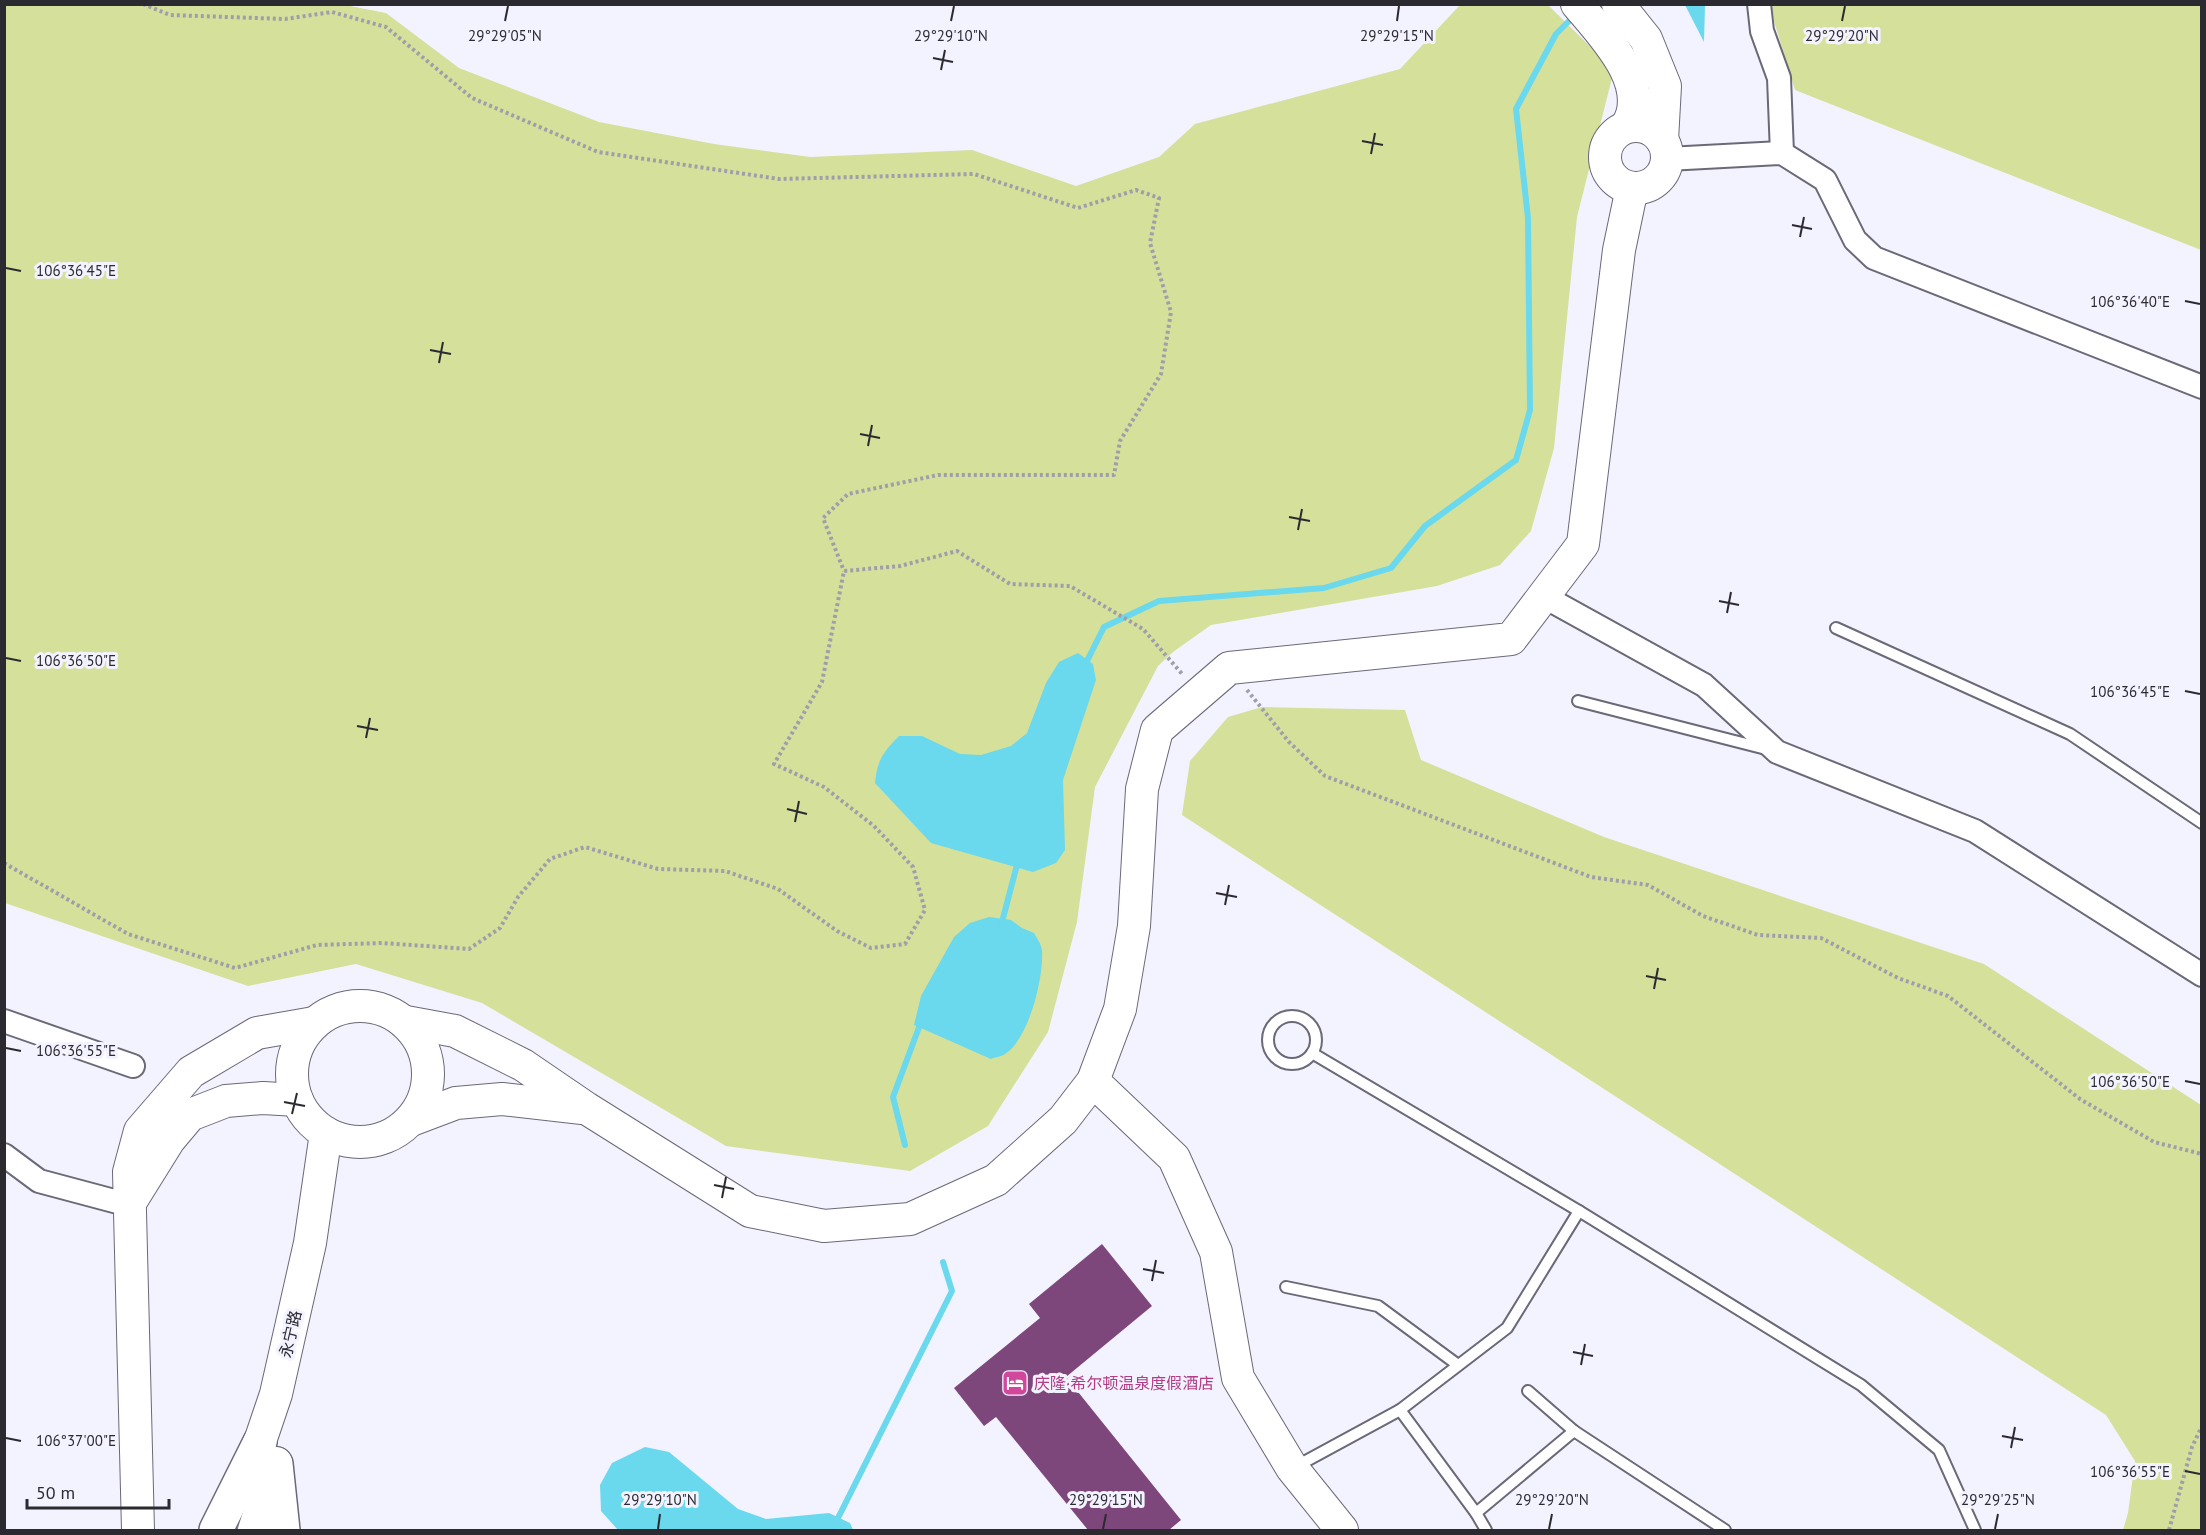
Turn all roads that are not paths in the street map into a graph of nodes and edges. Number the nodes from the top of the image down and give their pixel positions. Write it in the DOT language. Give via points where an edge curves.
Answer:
graph roads {
  1 [pos="1576,4"];
  2 [pos="1618,4"];
  3 [pos="1759,4"];
  4 [pos="1626,127"];
  5 [pos="1665,149"];
  6 [pos="1782,153"];
  7 [pos="1632,188"];
  8 [pos="2202,387"];
  9 [pos="1543,596"];
  10 [pos="1836,628"];
  11 [pos="1578,701"];
  12 [pos="1778,752"];
  13 [pos="2202,823"];
  14 [pos="2202,975"];
  15 [pos="4,1021"];
  16 [pos="406,1022"];
  17 [pos="314,1023"];
  18 [pos="1312,1053"];
  19 [pos="133,1066"];
  20 [pos="1093,1081"];
  21 [pos="297,1100"];
  22 [pos="586,1108"];
  23 [pos="411,1120"];
  24 [pos="335,1136"];
  25 [pos="4,1155"];
  26 [pos="129,1204"];
  27 [pos="1579,1211"];
  28 [pos="1286,1287"];
  29 [pos="1458,1365"];
  30 [pos="1528,1390"];
  31 [pos="1400,1410"];
  32 [pos="1574,1431"];
  33 [pos="268,1453"];
  34 [pos="1292,1468"];
  35 [pos="1476,1513"];
  36 [pos="138,1530"];
  37 [pos="216,1530"];
  38 [pos="230,1530"];
  39 [pos="254,1530"];
  40 [pos="283,1530"];
  41 [pos="1342,1530"];
  42 [pos="1486,1530"];
  43 [pos="1725,1530"];
  44 [pos="1975,1530"];
  1 -- 4 [label="street" via="1624,65 1633,90 1634,110"];
  2 -- 5 [label="street" via="1646,39 1665,86"];
  3 -- 6 [label="street" via="1762,31 1779,78"];
  4 -- 5 [label="street" via="1646,127"];
  4 -- 7 [label="street" via="1610,140 1605,160 1614,179"];
  5 -- 6 [label="street"];
  5 -- 7 [label="street" via="1665,169 1652,184"];
  6 -- 8 [label="street" via="1825,180 1855,240 1874,258"];
  7 -- 9 [label="street" via="1619,250 1583,544"];
  9 -- 12 [label="street" via="1704,685"];
  9 -- 20 [label="street" via="1511,639 1229,668 1157,730 1142,789 1134,926 1120,1009"];
  10 -- 13 [label="lane" via="2070,734"];
  11 -- 12 [label="lane"];
  12 -- 14 [label="street" via="1975,831"];
  15 -- 19 [label="street"];
  16 -- 17 [label="street" via="370,1006 350,1006"];
  16 -- 22 [label="street" via="455,1031 523,1065"];
  16 -- 23 [label="street" via="427,1059 428,1081 423,1101"];
  17 -- 21 [label="street" via="294,1059"];
  17 -- 26 [label="street" via="257,1033 191,1072 140,1131 129,1172"];
  18 -- 18 [label="lane" via="1314,1031 1303,1019 1288,1017 1270,1031 1269,1047 1277,1059 1300,1063"];
  18 -- 27 [label="lane"];
  20 -- 22 [label="street" via="1063,1120 996,1180 910,1219 824,1226 750,1211"];
  20 -- 34 [label="street" via="1174,1158 1216,1252 1238,1378"];
  21 -- 24 [label="street" via="309,1119"];
  21 -- 26 [label="street" via="226,1101 190,1115 169,1140"];
  22 -- 23 [label="street" via="502,1099 456,1103"];
  23 -- 24 [label="street" via="381,1139 363,1142"];
  24 -- 33 [label="street, 永宁路" via="313,1328"];
  25 -- 26 [label="street" via="39,1180"];
  26 -- 36 [label="street"];
  27 -- 29 [label="lane" via="1507,1328"];
  27 -- 44 [label="lane" via="1861,1385 1939,1450"];
  28 -- 29 [label="lane" via="1378,1306"];
  29 -- 31 [label="lane"];
  30 -- 32 [label="lane"];
  31 -- 34 [label="lane"];
  31 -- 35 [label="lane"];
  32 -- 35 [label="lane"];
  32 -- 43 [label="lane"];
  33 -- 37 [label="highway"];
  33 -- 38 [label="street, 永宁路"];
  33 -- 39 [label="street, 永宁路" via="268,1495"];
  33 -- 40 [label="highway"];
  34 -- 41 [label="street"];
  35 -- 42 [label="lane"];
}
